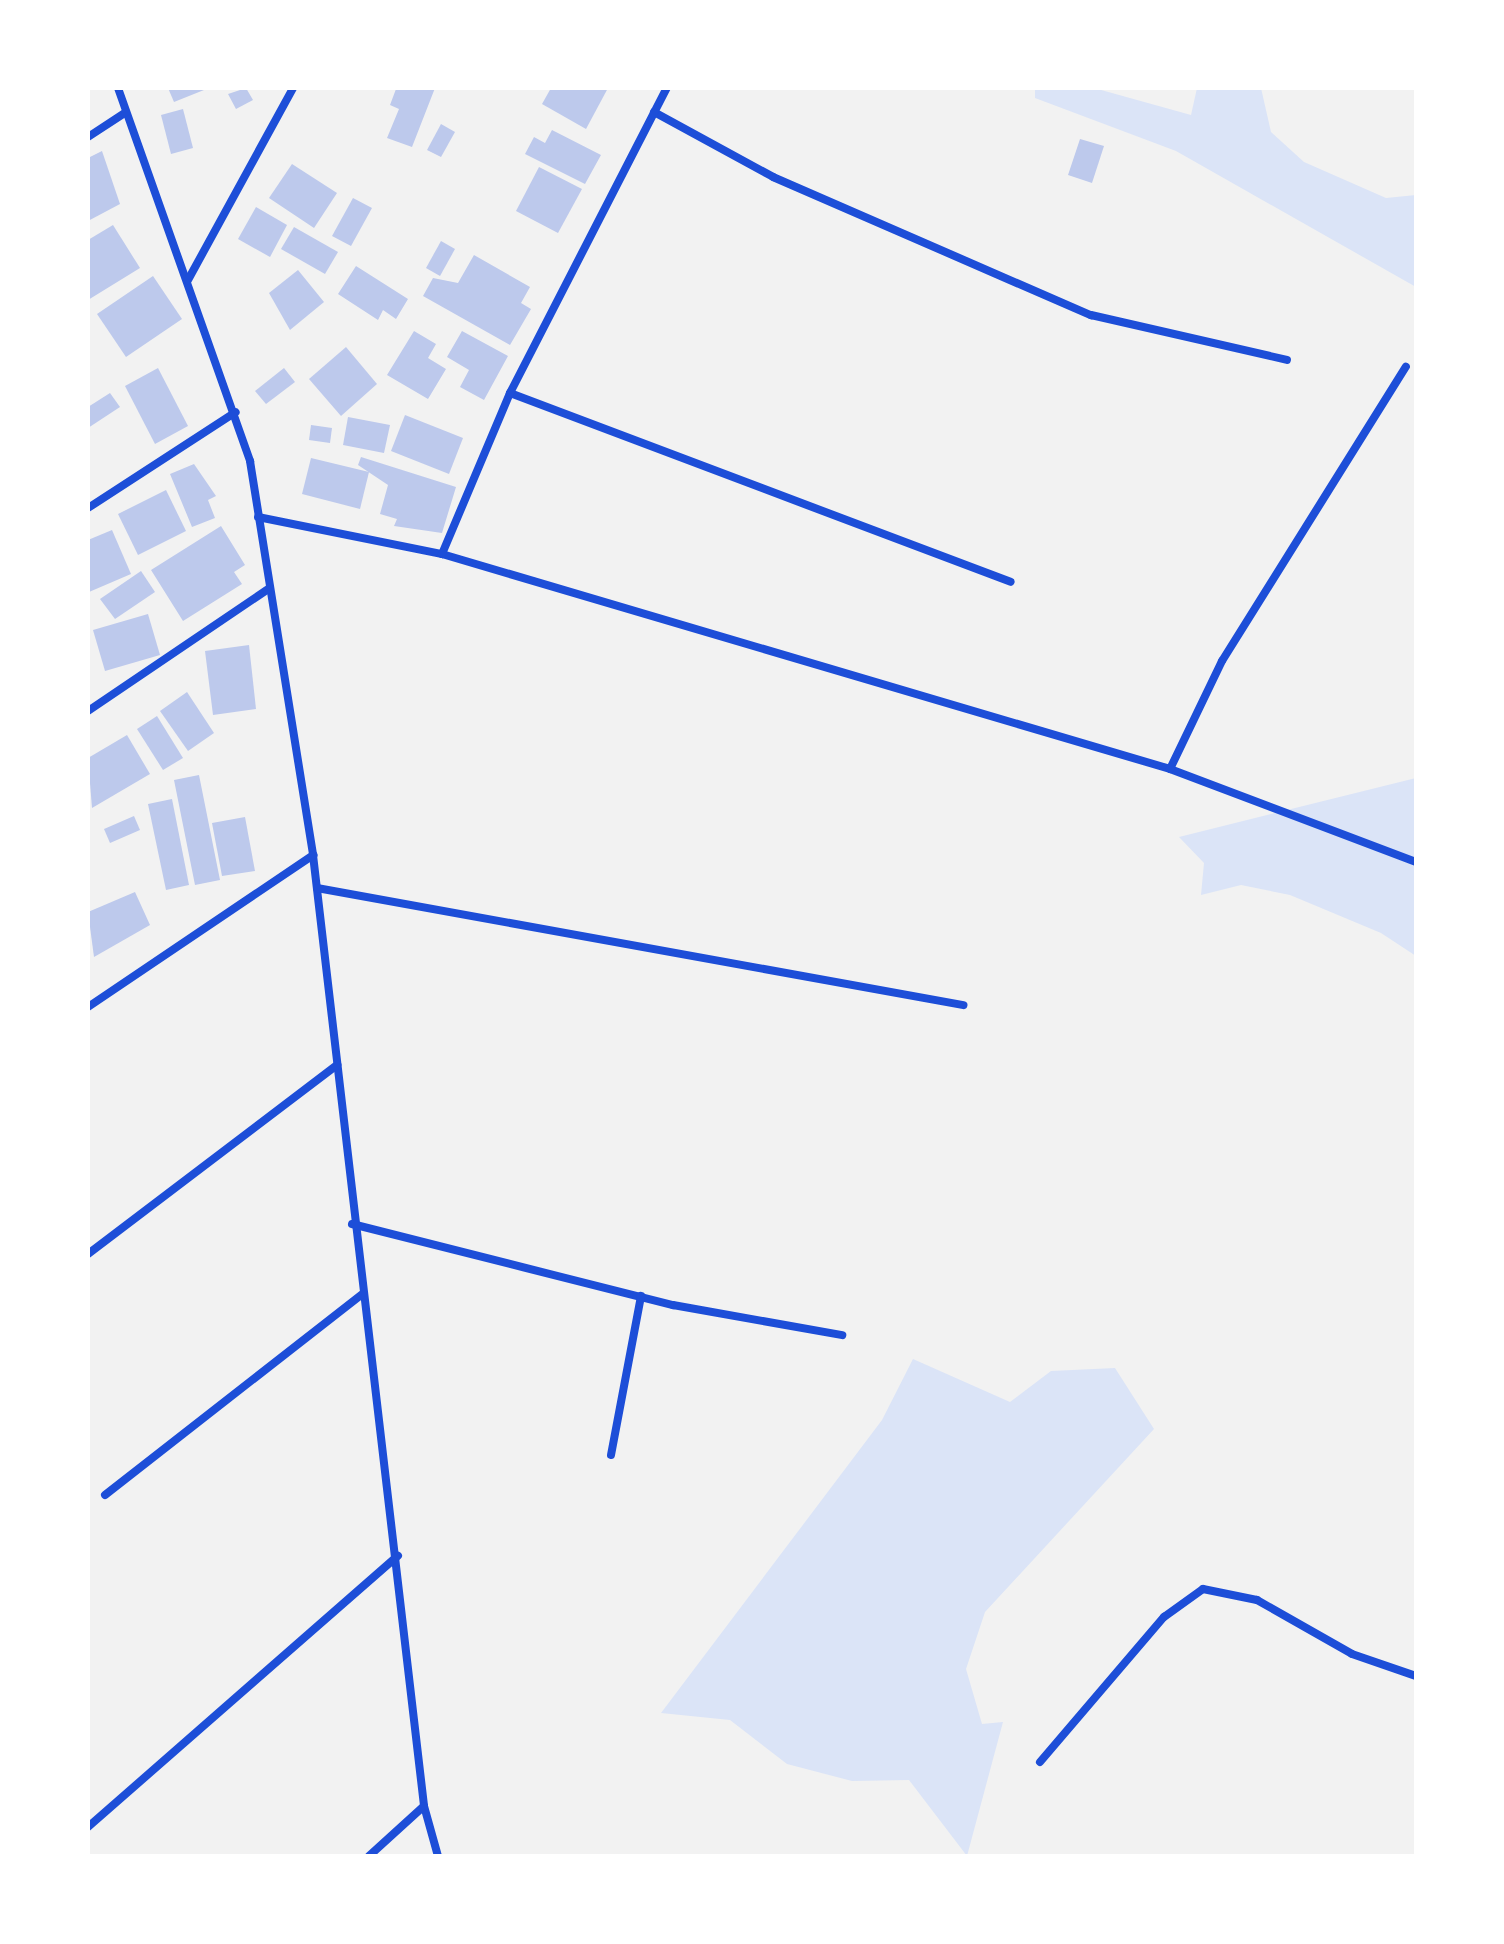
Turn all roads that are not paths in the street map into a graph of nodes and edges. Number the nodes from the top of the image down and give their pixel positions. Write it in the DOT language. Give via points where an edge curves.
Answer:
graph roads {
  1 [pos="118,88"];
  2 [pos="293,88"];
  3 [pos="667,88"];
  4 [pos="126,112"];
  5 [pos="654,112"];
  6 [pos="88,137"];
  7 [pos="188,280"];
  8 [pos="1287,360"];
  9 [pos="1406,367"];
  10 [pos="510,393"];
  11 [pos="236,412"];
  12 [pos="88,508"];
  13 [pos="258,517"];
  14 [pos="442,554"];
  15 [pos="1011,582"];
  16 [pos="268,589"];
  17 [pos="88,711"];
  18 [pos="1170,769"];
  19 [pos="313,855"];
  20 [pos="1416,862"];
  21 [pos="317,888"];
  22 [pos="963,1005"];
  23 [pos="88,1007"];
  24 [pos="337,1065"];
  25 [pos="352,1224"];
  26 [pos="88,1254"];
  27 [pos="362,1294"];
  28 [pos="641,1296"];
  29 [pos="842,1335"];
  30 [pos="611,1455"];
  31 [pos="105,1495"];
  32 [pos="398,1556"];
  33 [pos="1416,1676"];
  34 [pos="1040,1762"];
  35 [pos="424,1806"];
  36 [pos="88,1827"];
  37 [pos="369,1856"];
  38 [pos="438,1856"];
  1 -- 4 [label="street"];
  2 -- 7 [label="street"];
  3 -- 5 [label="street"];
  4 -- 6 [label="street"];
  4 -- 7 [label="street"];
  5 -- 8 [label="street" via="773,177 1091,315"];
  5 -- 10 [label="street"];
  7 -- 11 [label="street"];
  9 -- 18 [label="street" via="1222,661"];
  10 -- 14 [label="street"];
  10 -- 15 [label="street"];
  11 -- 12 [label="street"];
  11 -- 13 [label="street"];
  13 -- 14 [label="street"];
  13 -- 16 [label="street"];
  14 -- 18 [label="street"];
  16 -- 17 [label="street"];
  16 -- 19 [label="street"];
  18 -- 20 [label="street"];
  19 -- 21 [label="street"];
  19 -- 23 [label="street"];
  21 -- 22 [label="street"];
  21 -- 24 [label="street"];
  24 -- 25 [label="street"];
  24 -- 26 [label="street"];
  25 -- 27 [label="street"];
  25 -- 28 [label="street"];
  27 -- 31 [label="street"];
  27 -- 32 [label="street"];
  28 -- 29 [label="street"];
  28 -- 30 [label="street"];
  32 -- 35 [label="street"];
  32 -- 36 [label="street"];
  33 -- 34 [label="street" via="1352,1654 1257,1600 1203,1589 1164,1617"];
  35 -- 37 [label="street"];
  35 -- 38 [label="street"];
}
